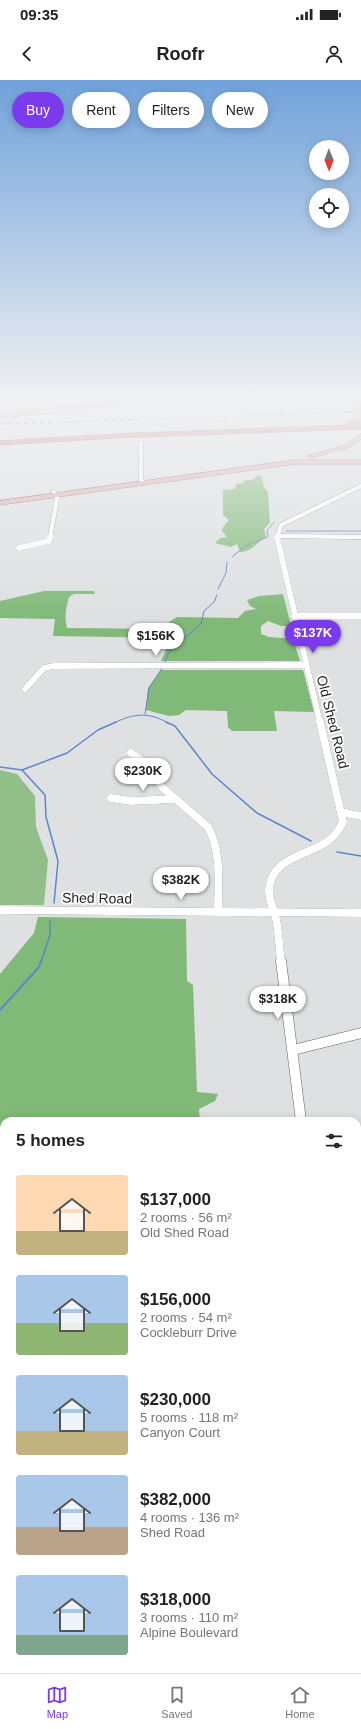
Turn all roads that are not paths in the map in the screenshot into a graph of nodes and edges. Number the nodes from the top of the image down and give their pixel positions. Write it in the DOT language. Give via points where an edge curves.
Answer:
graph roads {
  1 [pos="142,469"];
  2 [pos="227,469"];
  3 [pos="143,481"];
  4 [pos="361,486"];
  5 [pos="55,494"];
  6 [pos="0,500"];
  7 [pos="0,503"];
  8 [pos="277,536"];
  9 [pos="361,536"];
  10 [pos="19,548"];
  11 [pos="294,616"];
  12 [pos="361,616"];
  13 [pos="306,665"];
  14 [pos="24,689"];
  15 [pos="131,753"];
  16 [pos="110,798"];
  17 [pos="176,799"];
  18 [pos="341,812"];
  19 [pos="361,816"];
  20 [pos="0,910"];
  21 [pos="218,912"];
  22 [pos="273,913"];
  23 [pos="361,913"];
  24 [pos="361,1032"];
  25 [pos="293,1050"];
  26 [pos="301,1117"];
  1 -- 3 [label="street"];
  2 -- 3 [label="main road"];
  3 -- 5 [label="main road"];
  4 -- 8 [label="street" via="281,525"];
  5 -- 6 [label="main road"];
  5 -- 7 [label="main road"];
  5 -- 10 [label="street" via="49,541"];
  8 -- 9 [label="street"];
  8 -- 11 [label="street, Old Shed Road"];
  11 -- 12 [label="street"];
  11 -- 13 [label="street, Old Shed Road"];
  13 -- 14 [label="street" via="54,666 44,668"];
  13 -- 18 [label="street, Old Shed Road"];
  15 -- 17 [label="street" via="141,760 156,780"];
  16 -- 17 [label="street" via="131,801"];
  17 -- 21 [label="street" via="213,834"];
  18 -- 19 [label="street"];
  18 -- 22 [label="street, Old Shed Road" via="343,822 335,836 276,869 269,887"];
  20 -- 21 [label="street, Shed Road"];
  21 -- 22 [label="street, Shed Road"];
  22 -- 23 [label="street, Shed Road"];
  22 -- 25 [label="street, Old Shed Road"];
  24 -- 25 [label="street"];
  25 -- 26 [label="street, Old Shed Road"];
}
